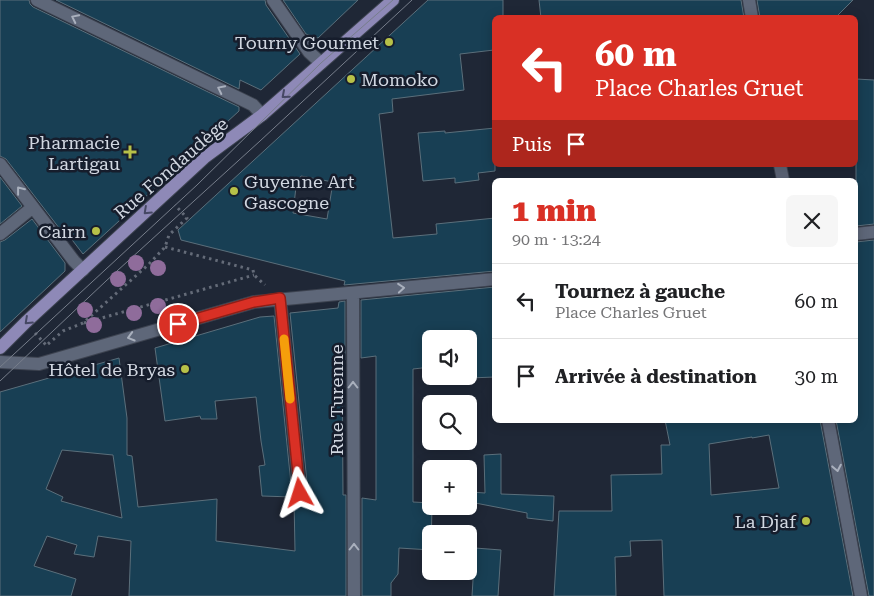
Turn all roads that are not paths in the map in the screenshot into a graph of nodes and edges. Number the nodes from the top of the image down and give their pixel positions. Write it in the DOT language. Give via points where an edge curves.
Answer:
graph roads {
  1 [pos="37,0"];
  2 [pos="273,0"];
  3 [pos="393,0"];
  4 [pos="749,0"];
  5 [pos="752,15"];
  6 [pos="322,63"];
  7 [pos="262,115"];
  8 [pos="0,164"];
  9 [pos="33,207"];
  10 [pos="874,232"];
  11 [pos="0,234"];
  12 [pos="858,234"];
  13 [pos="83,270"];
  14 [pos="492,280"];
  15 [pos="352,293"];
  16 [pos="280,298"];
  17 [pos="0,348"];
  18 [pos="0,362"];
  19 [pos="829,423"];
  20 [pos="300,493"];
  21 [pos="354,596"];
  22 [pos="862,596"];
  7 -- 1 [label="street, one-way" via="253,105"];
  2 -- 6 [label="street" via="309,52"];
  3 -- 6 [label="main road, Rue Fondaudège"];
  4 -- 5 [label="street"];
  6 -- 7 [label="main road, Rue Fondaudège, one-way"];
  7 -- 13 [label="main road, Rue Fondaudège, one-way" via="204,158"];
  9 -- 8 [label="street, one-way"];
  9 -- 11 [label="street"];
  9 -- 13 [label="street"];
  10 -- 12 [label="street"];
  13 -- 17 [label="main road, Rue Fondaudège, one-way"];
  15 -- 14 [label="street, one-way"];
  15 -- 16 [label="street"];
  21 -- 15 [label="street, Rue Turenne, one-way"];
  16 -- 18 [label="street, one-way" via="254,302 39,364"];
  16 -- 20 [label="street"];
  19 -- 22 [label="street, one-way"];
}
